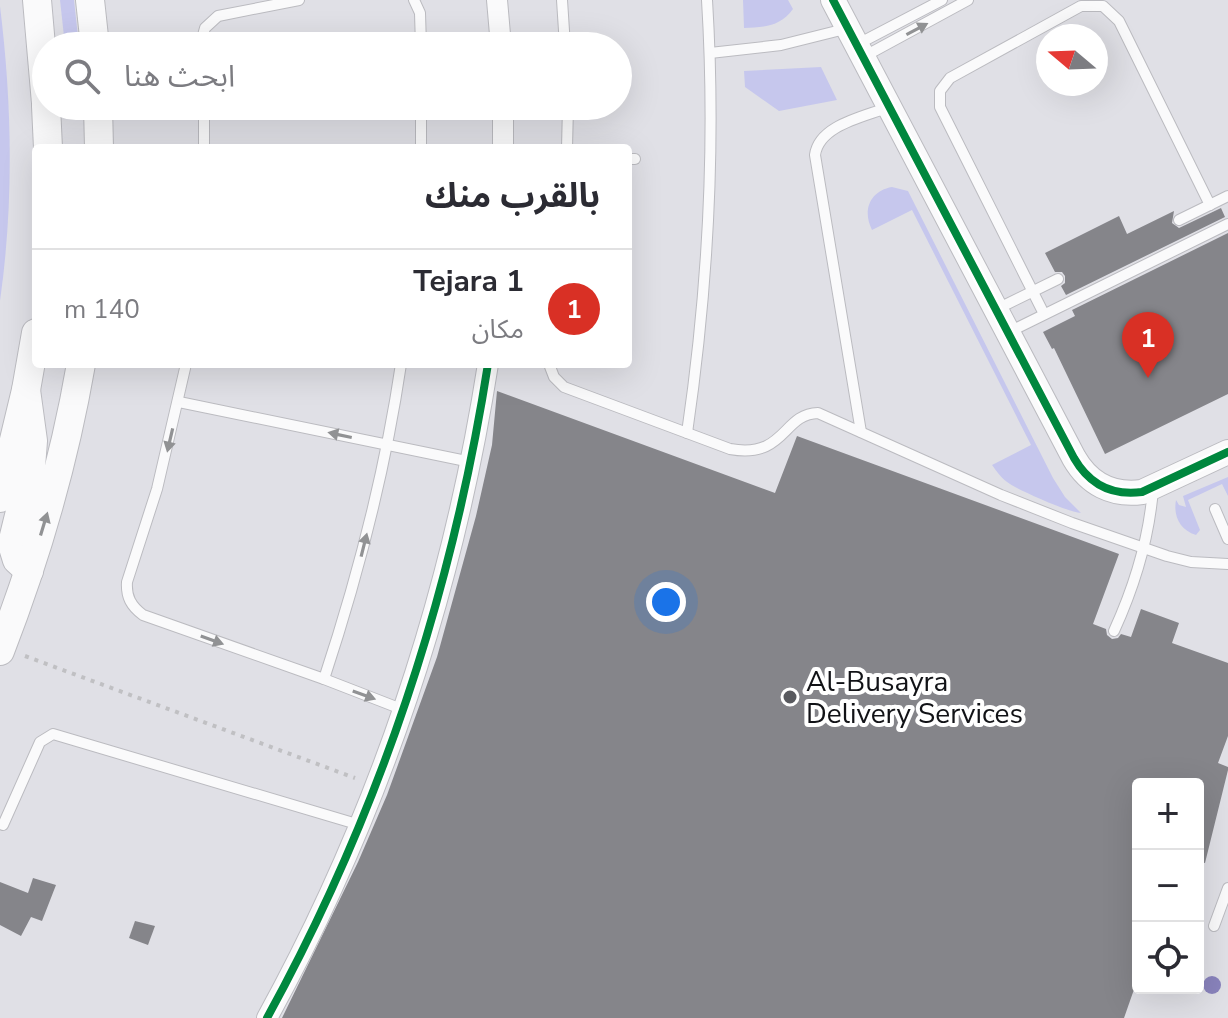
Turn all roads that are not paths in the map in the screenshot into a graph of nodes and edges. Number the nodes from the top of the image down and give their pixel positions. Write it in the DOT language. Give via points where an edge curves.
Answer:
graph roads {
  1 [pos="37,0"];
  2 [pos="90,0"];
  3 [pos="299,0"];
  4 [pos="414,0"];
  5 [pos="497,0"];
  6 [pos="562,0"];
  7 [pos="707,0"];
  8 [pos="942,0"];
  9 [pos="968,0"];
  10 [pos="837,1"];
  11 [pos="40,32"];
  12 [pos="93,32"];
  13 [pos="204,32"];
  14 [pos="421,32"];
  15 [pos="500,32"];
  16 [pos="564,32"];
  17 [pos="857,43"];
  18 [pos="710,53"];
  19 [pos="891,106"];
  20 [pos="47,120"];
  21 [pos="98,120"];
  22 [pos="204,120"];
  23 [pos="421,120"];
  24 [pos="503,120"];
  25 [pos="568,120"];
  26 [pos="48,144"];
  27 [pos="99,144"];
  28 [pos="204,144"];
  29 [pos="421,144"];
  30 [pos="503,144"];
  31 [pos="567,144"];
  32 [pos="1228,196"];
  33 [pos="1210,205"];
  34 [pos="1179,220"];
  35 [pos="1228,224"];
  36 [pos="1058,279"];
  37 [pos="1033,292"];
  38 [pos="997,309"];
  39 [pos="1044,314"];
  40 [pos="1009,332"];
  41 [pos="32,356"];
  42 [pos="80,368"];
  43 [pos="185,368"];
  44 [pos="400,368"];
  45 [pos="487,368"];
  46 [pos="551,368"];
  47 [pos="26,390"];
  48 [pos="179,402"];
  49 [pos="861,432"];
  50 [pos="687,433"];
  51 [pos="387,445"];
  52 [pos="1228,452"];
  53 [pos="471,462"];
  54 [pos="1153,489"];
  55 [pos="0,498"];
  56 [pos="1215,509"];
  57 [pos="1228,539"];
  58 [pos="1144,549"];
  59 [pos="1228,564"];
  60 [pos="29,571"];
  61 [pos="1114,631"];
  62 [pos="1,649"];
  63 [pos="324,679"];
  64 [pos="405,710"];
  65 [pos="3,825"];
  66 [pos="360,825"];
  67 [pos="1228,888"];
  68 [pos="1214,926"];
  69 [pos="267,1018"];
  1 -- 11 [label="main road"];
  2 -- 12 [label="main road"];
  3 -- 13 [label="lane" via="218,16"];
  4 -- 14 [label="lane"];
  5 -- 15 [label="street"];
  6 -- 16 [label="lane"];
  7 -- 18 [label="lane"];
  8 -- 17 [label="lane"];
  17 -- 9 [label="lane, one-way"];
  10 -- 17 [label="street"];
  17 -- 18 [label="lane"];
  17 -- 19 [label="street"];
  18 -- 50 [label="lane" via="706,267"];
  19 -- 38 [label="street"];
  19 -- 49 [label="lane" via="826,133 815,155"];
  20 -- 26 [label="main road"];
  21 -- 27 [label="main road"];
  22 -- 28 [label="lane"];
  23 -- 29 [label="lane"];
  24 -- 30 [label="street"];
  25 -- 31 [label="lane"];
  32 -- 33 [label="lane"];
  33 -- 34 [label="lane"];
  33 -- 37 [label="lane" via="1115,15 1103,6 1081,6 956,73 944,83 939,99"];
  35 -- 39 [label="lane"];
  36 -- 37 [label="lane"];
  37 -- 38 [label="lane"];
  37 -- 39 [label="lane"];
  38 -- 40 [label="street"];
  39 -- 40 [label="lane"];
  40 -- 54 [label="street" via="1088,477 1119,493"];
  41 -- 47 [label="main road"];
  60 -- 42 [label="main road, one-way" via="62,460"];
  43 -- 48 [label="lane"];
  44 -- 51 [label="lane"];
  45 -- 53 [label="street"];
  46 -- 50 [label="lane" via="564,387"];
  47 -- 55 [label="main road"];
  47 -- 60 [label="main road" via="31,467 12,544 17,560"];
  51 -- 48 [label="lane, one-way"];
  48 -- 63 [label="lane, one-way" via="127,582 131,604 150,618"];
  49 -- 50 [label="lane" via="818,413 802,416 777,441 749,451"];
  49 -- 58 [label="lane" via="1001,495"];
  51 -- 53 [label="lane"];
  63 -- 51 [label="lane, one-way" via="360,563"];
  52 -- 54 [label="street"];
  53 -- 64 [label="street"];
  54 -- 58 [label="lane"];
  56 -- 57 [label="lane"];
  58 -- 59 [label="lane" via="1191,562"];
  58 -- 61 [label="lane"];
  60 -- 62 [label="main road"];
  63 -- 64 [label="lane, one-way"];
  64 -- 66 [label="street"];
  65 -- 66 [label="lane" via="40,742 53,734"];
  66 -- 69 [label="street"];
  67 -- 68 [label="lane"];
}
